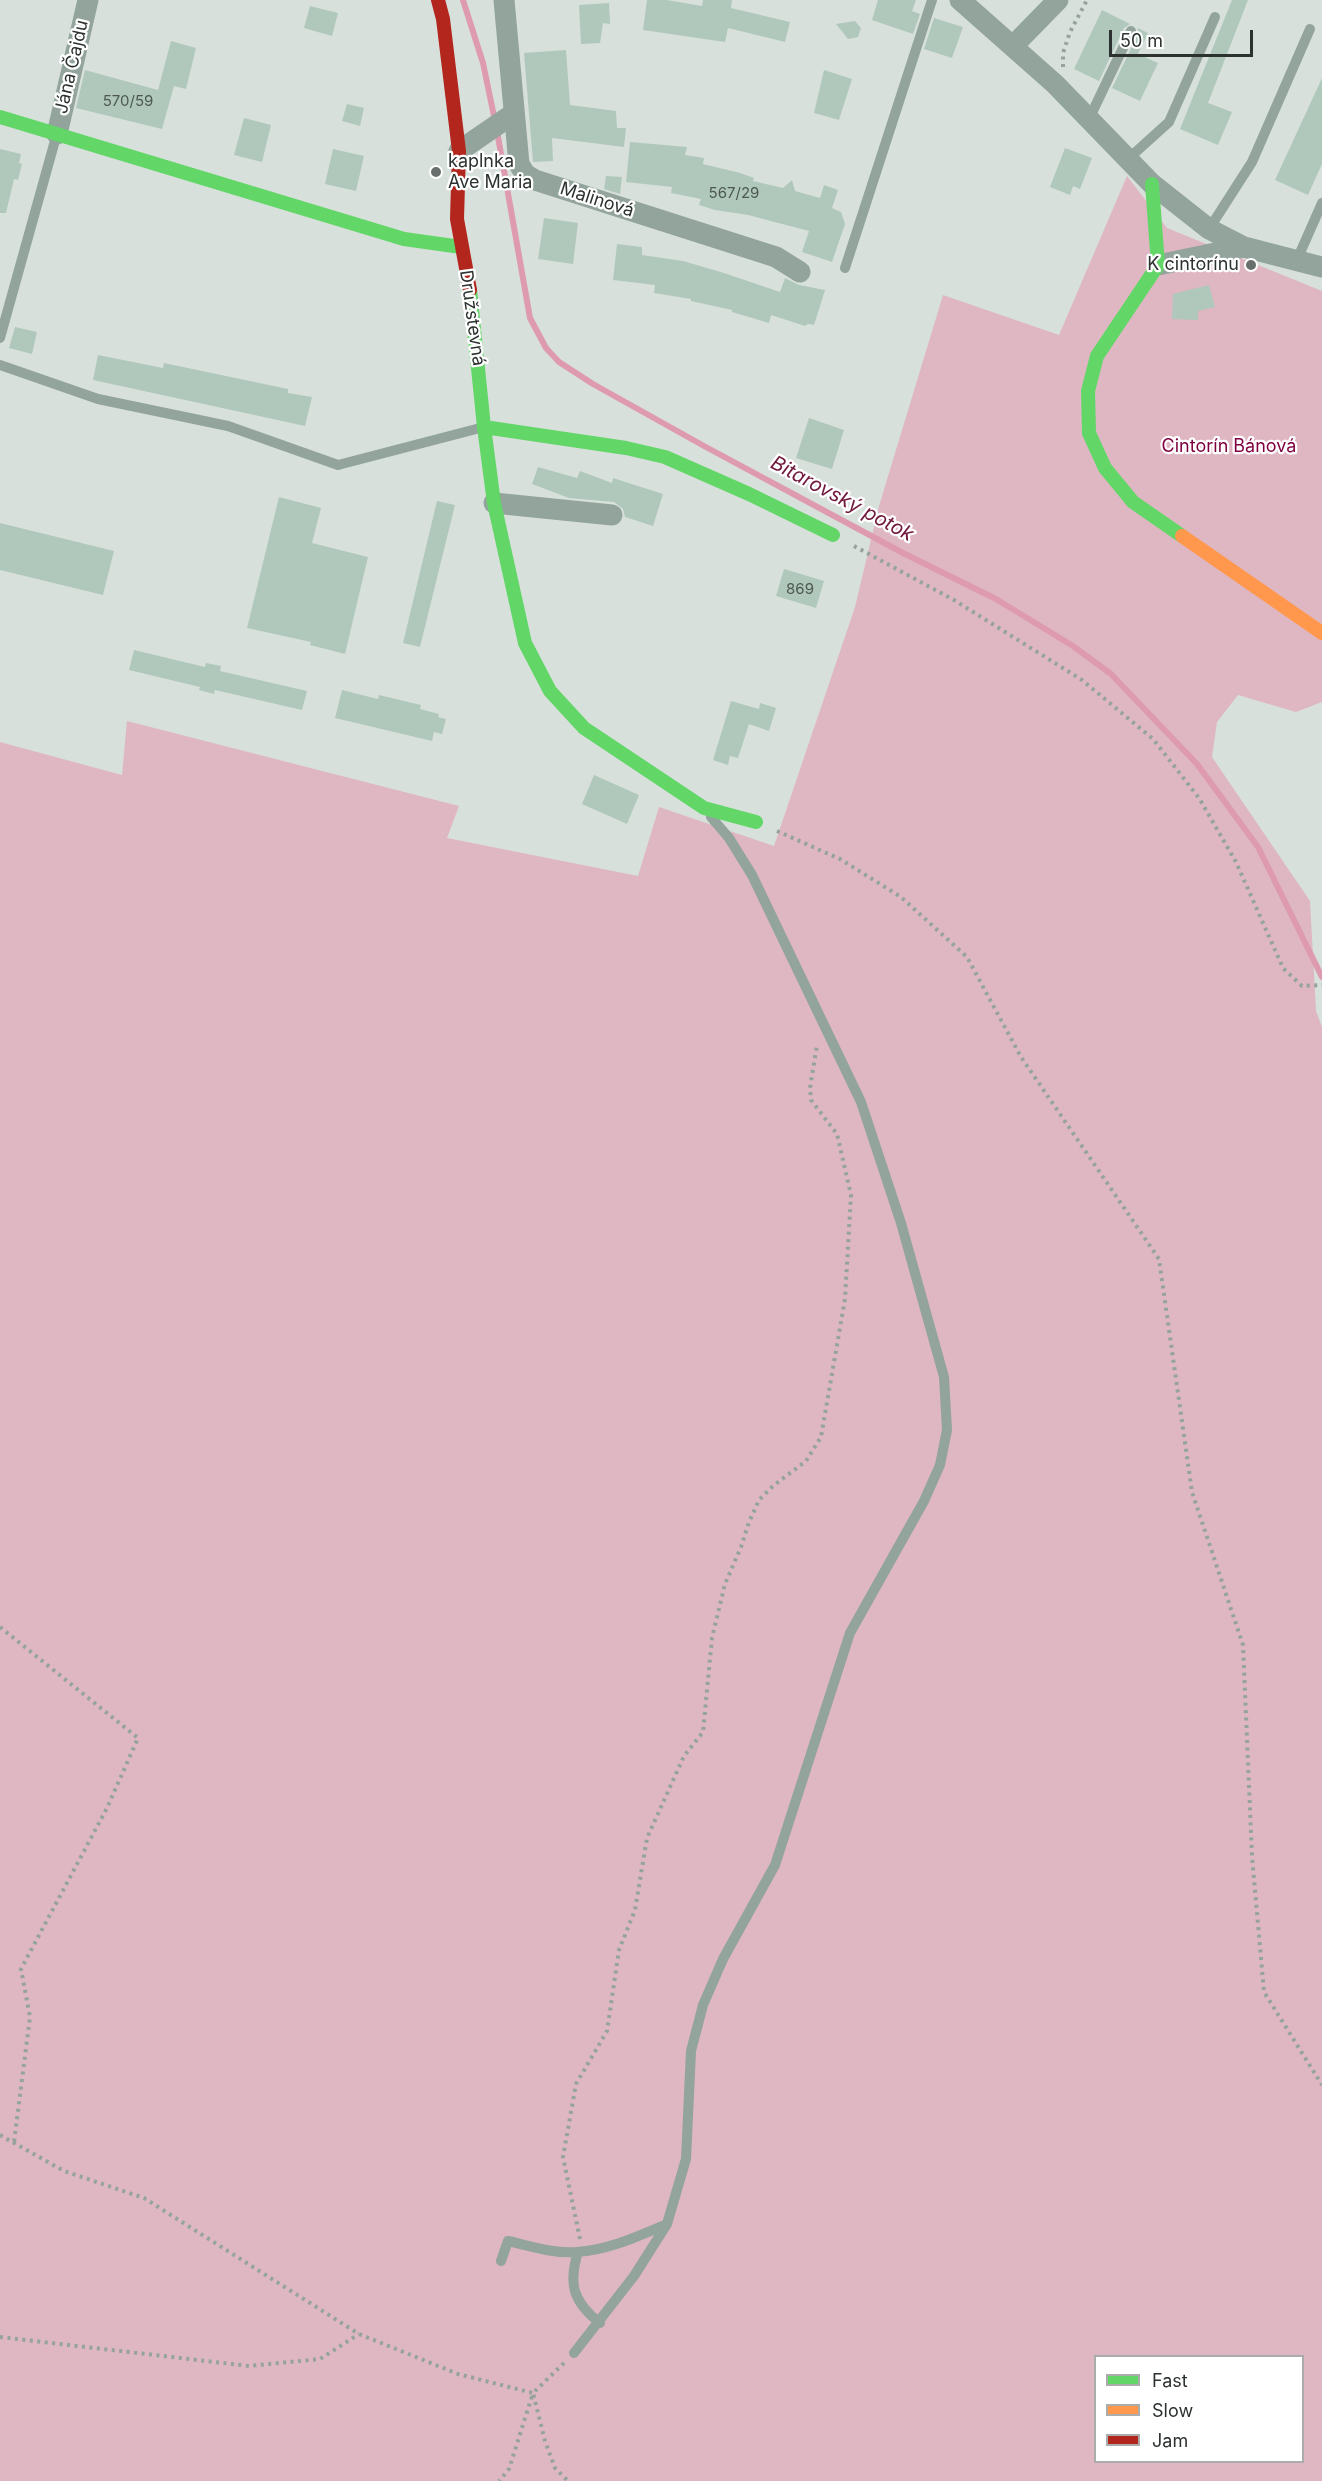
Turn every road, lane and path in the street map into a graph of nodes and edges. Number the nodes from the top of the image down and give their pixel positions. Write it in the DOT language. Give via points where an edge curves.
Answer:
graph roads {
  1 [pos="88,0"];
  2 [pos="438,0"];
  3 [pos="504,0"];
  4 [pos="932,0"];
  5 [pos="960,0"];
  6 [pos="1058,0"];
  7 [pos="1087,0"];
  8 [pos="1215,17"];
  9 [pos="1310,28"];
  10 [pos="1131,31"];
  11 [pos="1014,45"];
  12 [pos="1055,84"];
  13 [pos="0,117"];
  14 [pos="1089,119"];
  15 [pos="505,120"];
  16 [pos="57,134"];
  17 [pos="465,147"];
  18 [pos="1128,159"];
  19 [pos="1152,184"];
  20 [pos="1322,203"];
  21 [pos="1209,229"];
  22 [pos="1244,247"];
  23 [pos="461,248"];
  24 [pos="1158,265"];
  25 [pos="1313,267"];
  26 [pos="845,268"];
  27 [pos="800,272"];
  28 [pos="0,338"];
  29 [pos="0,364"];
  30 [pos="484,427"];
  31 [pos="494,503"];
  32 [pos="612,515"];
  33 [pos="833,535"];
  34 [pos="1322,633"];
  35 [pos="704,808"];
  36 [pos="756,822"];
  37 [pos="1320,986"];
  38 [pos="822,1021"];
  39 [pos="0,1627"];
  40 [pos="1322,2085"];
  41 [pos="0,2135"];
  42 [pos="14,2143"];
  43 [pos="667,2224"];
  44 [pos="578,2252"];
  45 [pos="501,2261"];
  46 [pos="600,2323"];
  47 [pos="359,2334"];
  48 [pos="0,2337"];
  49 [pos="574,2353"];
  50 [pos="533,2393"];
  51 [pos="499,2481"];
  52 [pos="568,2481"];
  1 -- 16 [label="street, Jána Čajdu"];
  2 -- 17 [label="street"];
  3 -- 15 [label="street, Malinová"];
  4 -- 26 [label="lane"];
  5 -- 11 [label="street"];
  6 -- 11 [label="street"];
  7 -- 12 [label="path" via="1070,32 1063,53 1064,64"];
  8 -- 18 [label="lane" via="1169,122"];
  9 -- 21 [label="lane" via="1252,162"];
  10 -- 14 [label="lane"];
  11 -- 12 [label="street"];
  12 -- 14 [label="street"];
  13 -- 16 [label="street, Družstevná"];
  14 -- 18 [label="street"];
  15 -- 17 [label="street"];
  15 -- 27 [label="street, Malinová" via="519,164 535,180 776,257"];
  16 -- 23 [label="street, Družstevná" via="404,239"];
  16 -- 28 [label="lane"];
  17 -- 23 [label="street" via="456,219"];
  18 -- 19 [label="street"];
  19 -- 21 [label="street"];
  19 -- 24 [label="street"];
  20 -- 25 [label="lane"];
  21 -- 22 [label="street"];
  22 -- 24 [label="street"];
  22 -- 25 [label="street"];
  23 -- 30 [label="street, Družstevná" via="473,307"];
  24 -- 34 [label="street" via="1096,356 1088,392 1089,433 1093,442 1105,468 1133,502"];
  29 -- 30 [label="lane" via="98,399 228,426 338,465"];
  30 -- 31 [label="street, Družstevná"];
  30 -- 33 [label="street" via="665,457"];
  31 -- 32 [label="street"];
  31 -- 35 [label="street, Družstevná" via="525,643 550,691 584,728"];
  33 -- 37 [label="path" via="954,600 1082,680 1153,739 1199,798 1231,853 1283,968 1302,986"];
  35 -- 36 [label="street, Družstevná"];
  35 -- 38 [label="lane" via="752,875"];
  36 -- 40 [label="path" via="840,859 901,897 967,957 1021,1057 1159,1259 1192,1491 1243,1645 1252,1856 1264,1992"];
  38 -- 43 [label="lane" via="861,1102 901,1223 944,1377 947,1430 940,1465 924,1501 850,1633 775,1865 723,1959 703,2006 691,2051 686,2159"];
  38 -- 44 [label="path" via="811,1100 837,1134 851,1195 845,1299 821,1437 806,1461 759,1500 749,1522 725,1584 712,1638 703,1732 684,1756 647,1838 635,1910 619,1950 607,2031 576,2084 563,2157 581,2235"];
  39 -- 42 [label="path" via="138,1738 107,1808 21,1969 30,2017"];
  41 -- 42 [label="path"];
  42 -- 47 [label="path" via="64,2171 144,2198"];
  43 -- 44 [label="lane" via="608,2247"];
  43 -- 46 [label="lane"];
  44 -- 45 [label="lane" via="508,2241"];
  44 -- 46 [label="lane" via="571,2273 574,2290 585,2312"];
  46 -- 49 [label="lane"];
  47 -- 48 [label="path" via="320,2359 249,2366"];
  47 -- 50 [label="path" via="458,2374"];
  49 -- 50 [label="path"];
  50 -- 51 [label="path" via="509,2469"];
  50 -- 52 [label="path" via="555,2468"];
}
